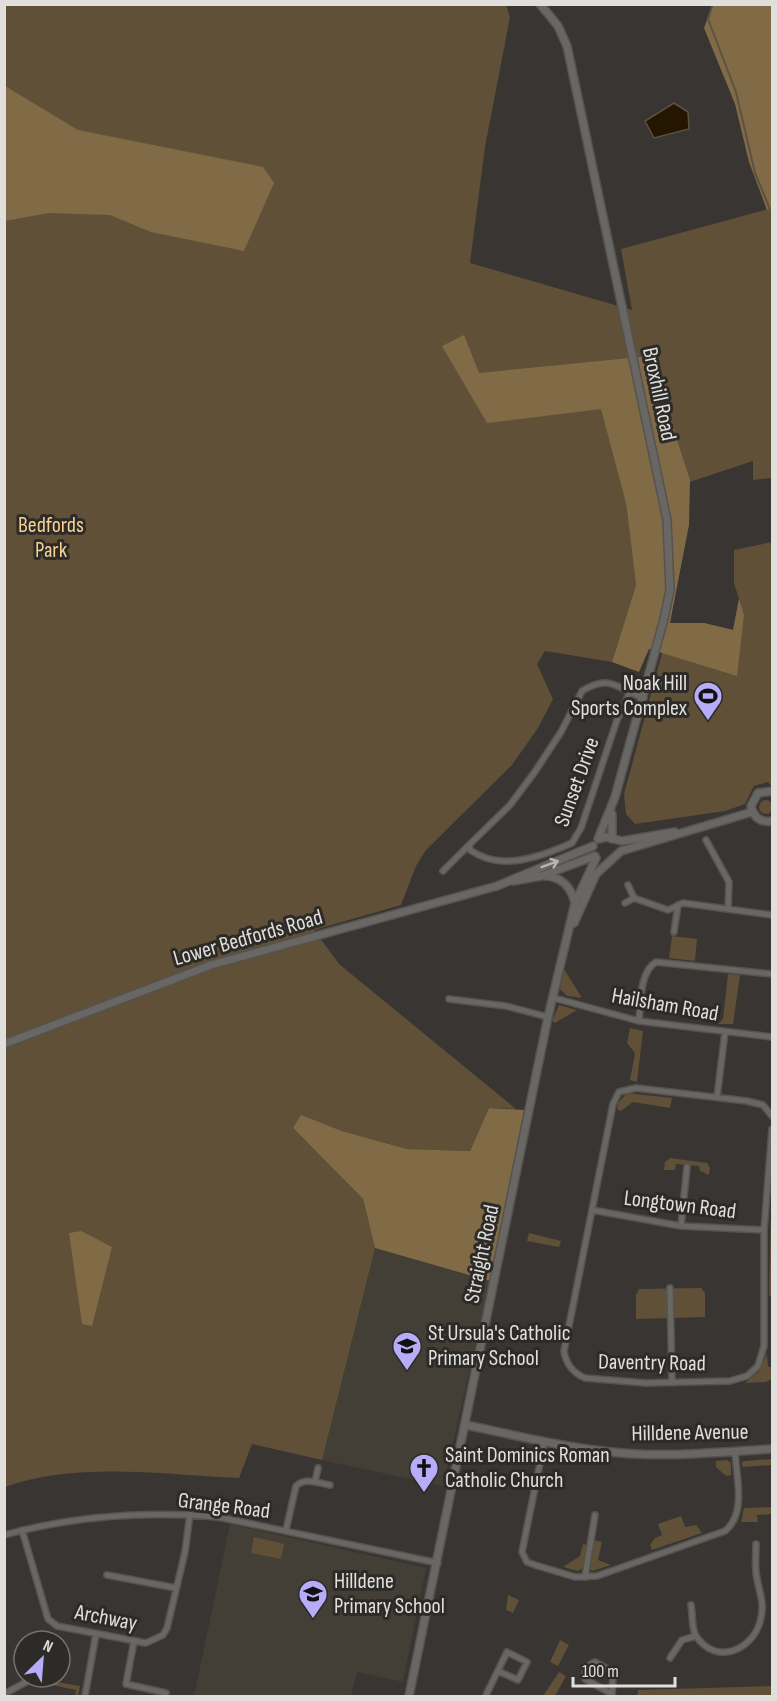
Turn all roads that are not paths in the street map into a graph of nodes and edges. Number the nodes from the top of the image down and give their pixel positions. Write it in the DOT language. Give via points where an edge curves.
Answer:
graph roads {
  1 [pos="540,4"];
  2 [pos="629,694"];
  3 [pos="644,698"];
  4 [pos="772,791"];
  5 [pos="615,797"];
  6 [pos="752,812"];
  7 [pos="772,821"];
  8 [pos="684,832"];
  9 [pos="598,839"];
  10 [pos="613,840"];
  11 [pos="706,840"];
  12 [pos="469,845"];
  13 [pos="593,846"];
  14 [pos="617,855"];
  15 [pos="596,857"];
  16 [pos="607,862"];
  17 [pos="442,871"];
  18 [pos="541,876"];
  19 [pos="508,882"];
  20 [pos="628,885"];
  21 [pos="634,898"];
  22 [pos="575,903"];
  23 [pos="625,903"];
  24 [pos="678,905"];
  25 [pos="728,909"];
  26 [pos="772,915"];
  27 [pos="571,928"];
  28 [pos="674,932"];
  29 [pos="772,974"];
  30 [pos="554,998"];
  31 [pos="449,999"];
  32 [pos="548,1017"];
  33 [pos="639,1021"];
  34 [pos="725,1032"];
  35 [pos="772,1037"];
  36 [pos="4,1044"];
  37 [pos="717,1097"];
  38 [pos="772,1116"];
  39 [pos="772,1129"];
  40 [pos="771,1159"];
  41 [pos="687,1167"];
  42 [pos="592,1210"];
  43 [pos="681,1226"];
  44 [pos="764,1230"];
  45 [pos="670,1288"];
  46 [pos="764,1303"];
  47 [pos="772,1303"];
  48 [pos="672,1383"];
  49 [pos="466,1425"];
  50 [pos="544,1443"];
  51 [pos="772,1449"];
  52 [pos="735,1451"];
  53 [pos="318,1468"];
  54 [pos="315,1482"];
  55 [pos="330,1485"];
  56 [pos="190,1514"];
  57 [pos="595,1515"];
  58 [pos="22,1530"];
  59 [pos="286,1530"];
  60 [pos="4,1535"];
  61 [pos="756,1544"];
  62 [pos="438,1563"];
  63 [pos="107,1575"];
  64 [pos="585,1577"];
  65 [pos="176,1588"];
  66 [pos="772,1600"];
  67 [pos="764,1601"];
  68 [pos="691,1605"];
  69 [pos="96,1634"];
  70 [pos="696,1636"];
  71 [pos="134,1641"];
  72 [pos="670,1658"];
  73 [pos="498,1671"];
  74 [pos="166,1693"];
  75 [pos="612,1695"];
  76 [pos="85,1696"];
  77 [pos="409,1696"];
  78 [pos="486,1696"];
  1 -- 3 [label="street, Broxhill Road" via="558,26 567,46 667,520 670,590"];
  2 -- 3 [label="street, Sunset Drive"];
  2 -- 12 [label="street, Sunset Drive" via="623,686 605,682 582,691 554,745 522,790"];
  2 -- 12 [label="street, Sunset Drive" via="581,828 572,843 510,862 478,856"];
  3 -- 5 [label="street, Broxhill Road"];
  4 -- 6 [label="street" via="755,795"];
  5 -- 9 [label="street, Broxhill Road"];
  5 -- 10 [label="street, Broxhill Road"];
  6 -- 7 [label="street" via="764,822"];
  6 -- 8 [label="street"];
  8 -- 10 [label="street"];
  8 -- 14 [label="street" via="628,847"];
  9 -- 10 [label="street"];
  9 -- 13 [label="street"];
  10 -- 14 [label="street" via="618,847"];
  11 -- 25 [label="street" via="729,882"];
  12 -- 17 [label="street, Sunset Drive"];
  13 -- 15 [label="street"];
  19 -- 13 [label="street, Lower Bedfords Road, one-way"];
  14 -- 16 [label="street"];
  15 -- 16 [label="street"];
  15 -- 18 [label="street, Lower Bedfords Road"];
  15 -- 22 [label="street, Straight Road"];
  16 -- 27 [label="street" via="596,873"];
  18 -- 19 [label="street, Lower Bedfords Road"];
  18 -- 22 [label="street" via="564,882"];
  19 -- 36 [label="street, Lower Bedfords Road" via="211,965"];
  20 -- 21 [label="street"];
  21 -- 23 [label="street"];
  21 -- 24 [label="street" via="668,910"];
  22 -- 27 [label="street, Straight Road"];
  24 -- 25 [label="street"];
  24 -- 28 [label="street"];
  25 -- 26 [label="street"];
  27 -- 30 [label="street, Straight Road"];
  29 -- 33 [label="street" via="656,962 646,970"];
  30 -- 32 [label="street, Straight Road"];
  30 -- 33 [label="street, Hailsham Road"];
  31 -- 32 [label="street" via="506,1006"];
  32 -- 49 [label="street, Straight Road"];
  33 -- 34 [label="street, Hailsham Road"];
  34 -- 35 [label="street, Hailsham Road"];
  34 -- 37 [label="street"];
  37 -- 38 [label="street, Daventry Road" via="763,1105"];
  37 -- 42 [label="street, Daventry Road" via="636,1088 619,1092 613,1104"];
  39 -- 40 [label="street, Daventry Road"];
  40 -- 44 [label="street, Daventry Road"];
  41 -- 43 [label="street"];
  42 -- 43 [label="street, Longtown Road"];
  42 -- 48 [label="street, Daventry Road" via="565,1359 585,1378"];
  43 -- 44 [label="street, Longtown Road"];
  44 -- 46 [label="street, Daventry Road"];
  45 -- 48 [label="street"];
  46 -- 47 [label="street"];
  46 -- 48 [label="street, Daventry Road" via="762,1356 752,1373 730,1381"];
  49 -- 50 [label="street, Hilldene Avenue"];
  49 -- 62 [label="street, Straight Road"];
  50 -- 52 [label="street, Hilldene Avenue" via="614,1453"];
  50 -- 64 [label="street" via="522,1552 527,1562"];
  51 -- 52 [label="street, Hilldene Avenue"];
  52 -- 64 [label="street" via="738,1509 735,1521 725,1531"];
  53 -- 54 [label="street"];
  54 -- 55 [label="street"];
  54 -- 59 [label="street" via="301,1481 296,1486"];
  56 -- 58 [label="street, Grange Road" via="115,1516"];
  56 -- 59 [label="street, Grange Road"];
  56 -- 65 [label="street, Archway"];
  57 -- 64 [label="street"];
  58 -- 60 [label="street, Grange Road"];
  58 -- 69 [label="street, Archway" via="48,1619 57,1626"];
  59 -- 62 [label="street, Grange Road"];
  61 -- 67 [label="street" via="756,1572"];
  62 -- 77 [label="street, Straight Road"];
  63 -- 65 [label="street"];
  65 -- 71 [label="street, Archway" via="163,1635 146,1643"];
  66 -- 67 [label="street"];
  67 -- 70 [label="street" via="758,1629 742,1648 719,1651"];
  68 -- 70 [label="street"];
  69 -- 71 [label="street, Archway"];
  69 -- 76 [label="street"];
  70 -- 72 [label="street" via="682,1640"];
  71 -- 74 [label="street" via="126,1684"];
  73 -- 73 [label="street" via="507,1652 527,1662 518,1680"];
  73 -- 78 [label="street"];
  75 -- 75 [label="street" via="613,1672 595,1662 590,1664 585,1679"];
}
